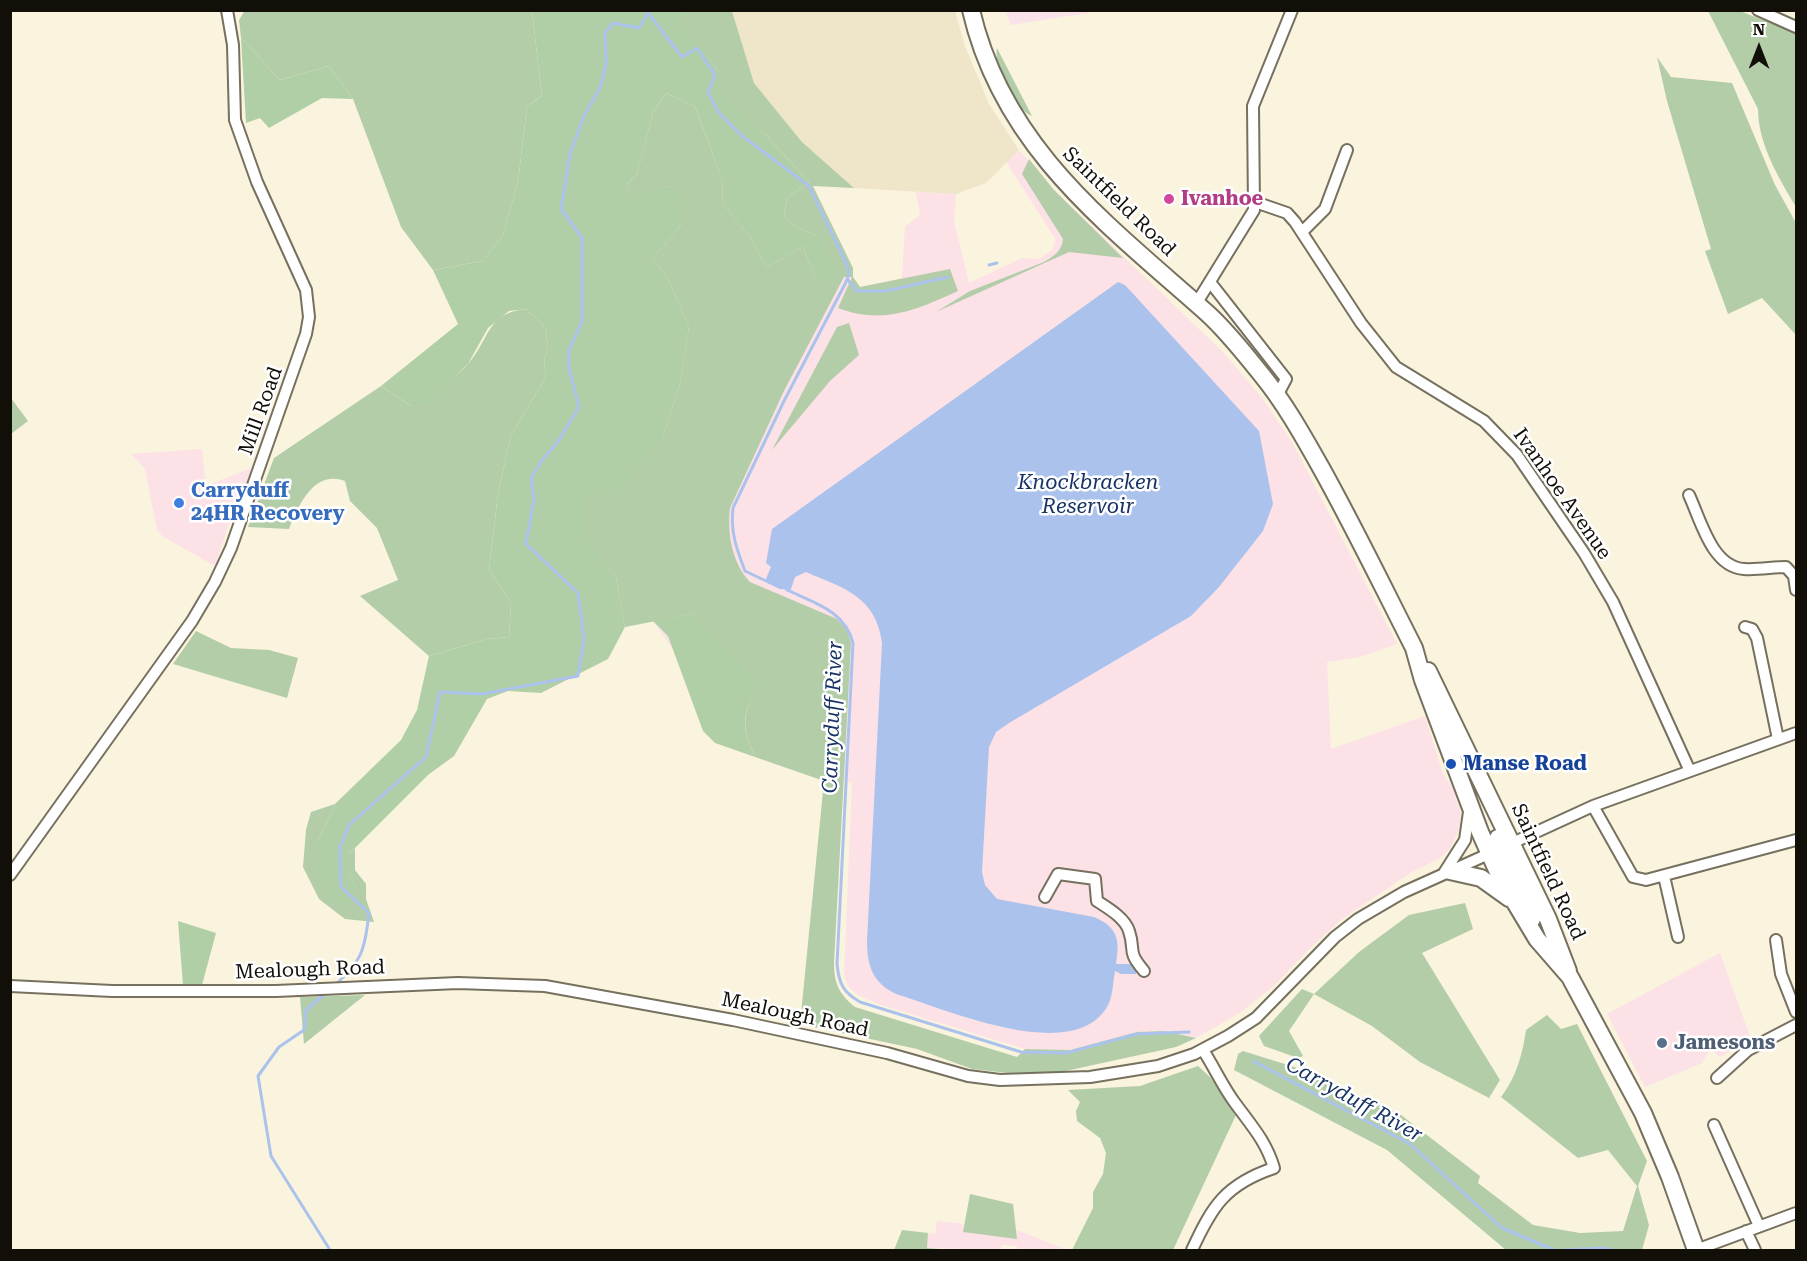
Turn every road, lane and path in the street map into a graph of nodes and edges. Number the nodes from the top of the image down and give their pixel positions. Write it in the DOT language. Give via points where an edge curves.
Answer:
graph roads {
  1 [pos="226,10"];
  2 [pos="971,10"];
  3 [pos="1292,10"];
  4 [pos="1758,10"];
  5 [pos="1797,27"];
  6 [pos="1347,150"];
  7 [pos="1255,202"];
  8 [pos="1302,232"];
  9 [pos="1210,282"];
  10 [pos="1196,304"];
  11 [pos="1277,396"];
  12 [pos="1689,495"];
  13 [pos="1797,590"];
  14 [pos="1745,627"];
  15 [pos="1419,658"];
  16 [pos="1797,733"];
  17 [pos="1778,739"];
  18 [pos="1689,769"];
  19 [pos="1470,804"];
  20 [pos="1593,806"];
  21 [pos="1797,840"];
  22 [pos="1501,848"];
  23 [pos="1447,872"];
  24 [pos="10,875"];
  25 [pos="1664,876"];
  26 [pos="1045,897"];
  27 [pos="1512,901"];
  28 [pos="1678,937"];
  29 [pos="1537,939"];
  30 [pos="1776,940"];
  31 [pos="1144,971"];
  32 [pos="1570,977"];
  33 [pos="10,986"];
  34 [pos="1797,1012"];
  35 [pos="1797,1025"];
  36 [pos="1203,1050"];
  37 [pos="1717,1078"];
  38 [pos="1714,1125"];
  39 [pos="1797,1213"];
  40 [pos="1759,1226"];
  41 [pos="1746,1231"];
  42 [pos="1696,1250"];
  43 [pos="1192,1251"];
  44 [pos="1755,1251"];
  1 -- 24 [label="street, Mill Road" via="233,45 235,120 257,182 306,290 306,334 236,534 215,582 192,621"];
  2 -- 10 [label="highway, Saintfield Road" via="994,81 1036,148 1082,201"];
  3 -- 7 [label="street" via="1253,106"];
  4 -- 5 [label="street"];
  6 -- 8 [label="street" via="1325,209"];
  7 -- 8 [label="street, Ivanhoe Avenue" via="1287,213"];
  7 -- 9 [label="street" via="1250,218"];
  8 -- 18 [label="street, Ivanhoe Avenue" via="1361,323 1396,367 1484,421 1517,455 1613,602"];
  9 -- 10 [label="street"];
  9 -- 11 [label="street" via="1286,379"];
  10 -- 11 [label="highway, Saintfield Road" via="1223,329"];
  11 -- 15 [label="highway, Saintfield Road" via="1333,489"];
  12 -- 13 [label="street" via="1725,564 1744,569 1786,567 1794,576"];
  14 -- 17 [label="street" via="1752,629 1757,639"];
  15 -- 19 [label="highway, Saintfield Road" via="1423,680"];
  15 -- 22 [label="highway, Saintfield Road" via="1432,676 1466,750"];
  16 -- 17 [label="street"];
  17 -- 18 [label="street"];
  18 -- 20 [label="street"];
  19 -- 22 [label="highway, Saintfield Road"];
  19 -- 23 [label="street" via="1465,840"];
  20 -- 22 [label="street"];
  20 -- 25 [label="street" via="1633,877 1646,880"];
  21 -- 25 [label="street"];
  22 -- 23 [label="street, Mealough Road"];
  22 -- 27 [label="highway, Saintfield Road"];
  22 -- 29 [label="highway" via="1531,912"];
  22 -- 32 [label="highway, Saintfield Road" via="1548,919"];
  23 -- 27 [label="highway" via="1481,878"];
  23 -- 36 [label="street, Mealough Road" via="1358,919 1335,937 1256,1018"];
  25 -- 28 [label="street"];
  26 -- 31 [label="street" via="1058,874 1095,879 1097,901 1129,928 1132,956"];
  27 -- 29 [label="highway, Saintfield Road"];
  29 -- 32 [label="highway, Saintfield Road"];
  30 -- 34 [label="street" via="1781,974"];
  32 -- 42 [label="highway, Saintfield Road" via="1643,1113"];
  33 -- 36 [label="street, Mealough Road" via="103,991 326,989 458,983 545,986 744,1022 887,1053 968,1076 1000,1080 1117,1074 1158,1066"];
  35 -- 37 [label="street" via="1748,1050"];
  36 -- 43 [label="street" via="1269,1149 1274,1168 1247,1177 1229,1190 1208,1215"];
  38 -- 40 [label="street" via="1728,1146"];
  39 -- 40 [label="street"];
  40 -- 41 [label="street"];
  41 -- 42 [label="street"];
  41 -- 44 [label="street"];
}
